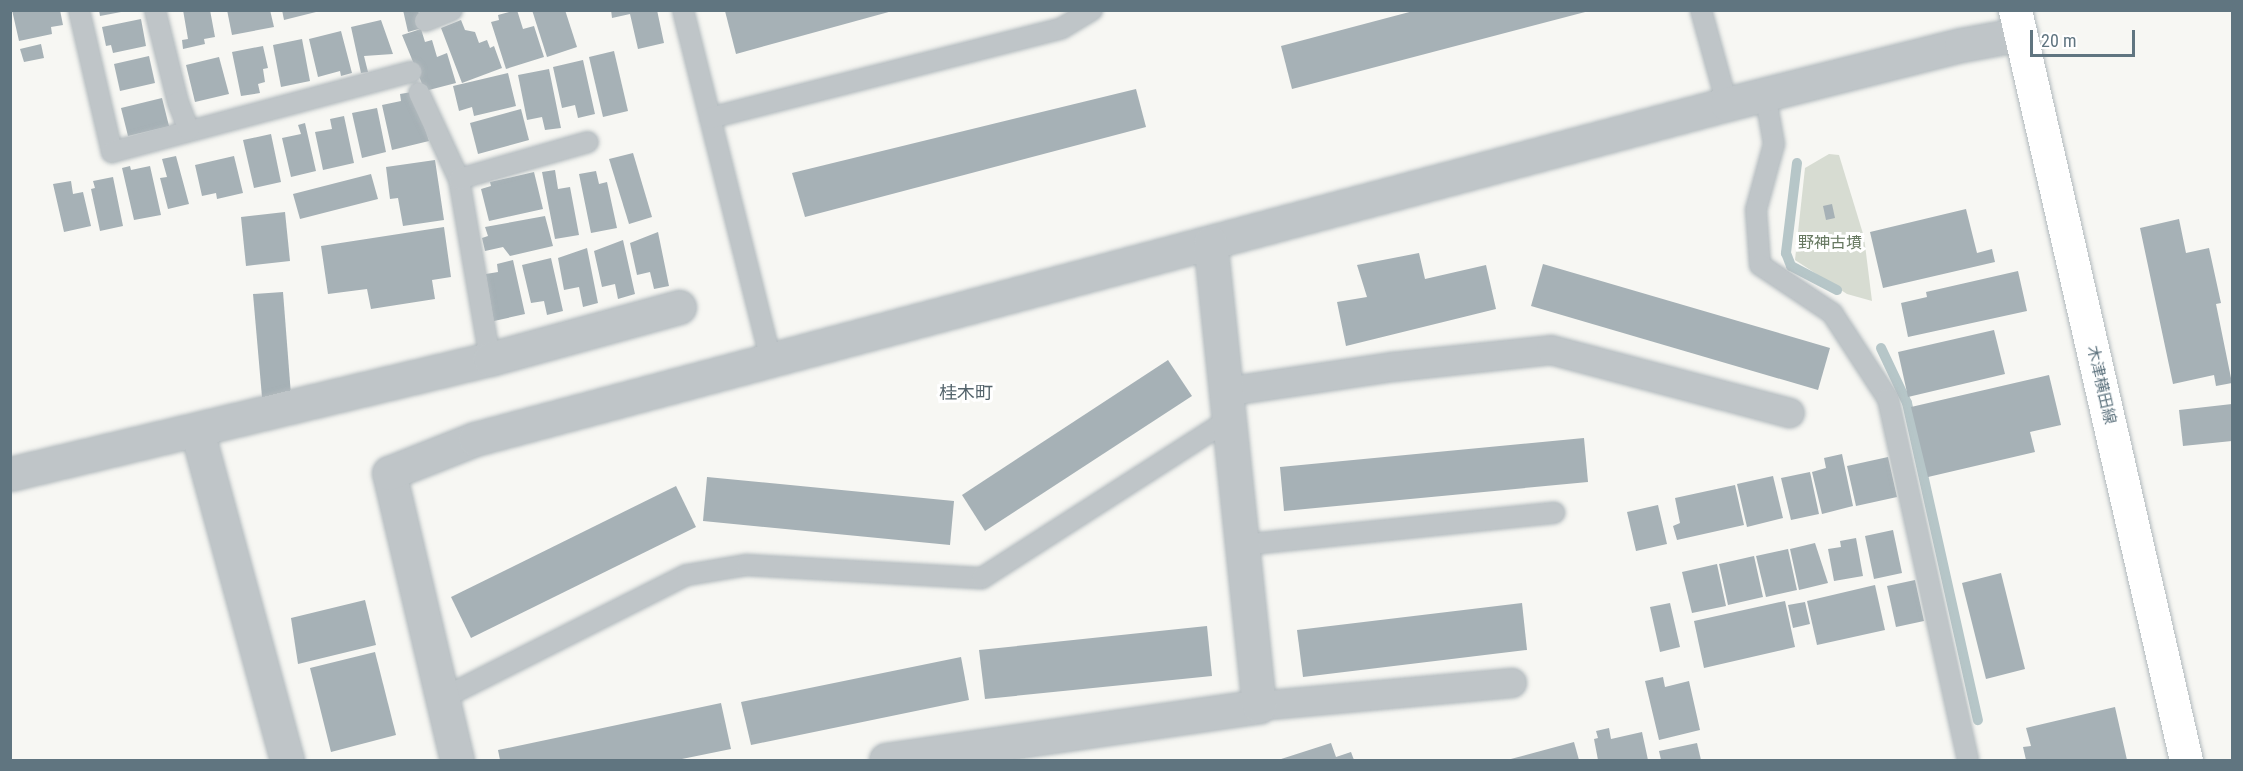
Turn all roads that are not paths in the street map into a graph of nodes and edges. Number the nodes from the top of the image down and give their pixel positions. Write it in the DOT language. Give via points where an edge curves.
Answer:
graph roads {
  1 [pos="79,10"];
  2 [pos="155,10"];
  3 [pos="452,10"];
  4 [pos="683,10"];
  5 [pos="1092,10"];
  6 [pos="1701,10"];
  7 [pos="425,21"];
  8 [pos="2018,22"];
  9 [pos="411,72"];
  10 [pos="419,93"];
  11 [pos="1765,94"];
  12 [pos="1727,104"];
  13 [pos="710,118"];
  14 [pos="189,130"];
  15 [pos="588,142"];
  16 [pos="459,179"];
  17 [pos="1210,243"];
  18 [pos="679,307"];
  19 [pos="490,359"];
  20 [pos="771,360"];
  21 [pos="1227,406"];
  22 [pos="1790,413"];
  23 [pos="197,431"];
  24 [pos="10,474"];
  25 [pos="1554,513"];
  26 [pos="1242,546"];
  27 [pos="1512,683"];
  28 [pos="442,698"];
  29 [pos="1259,706"];
  30 [pos="287,760"];
  31 [pos="457,760"];
  32 [pos="886,760"];
  33 [pos="1968,760"];
  34 [pos="2186,760"];
  1 -- 14 [label="lane" via="112,152 174,138"];
  2 -- 14 [label="lane"];
  3 -- 7 [label="lane"];
  4 -- 13 [label="lane"];
  5 -- 13 [label="lane" via="1062,28"];
  6 -- 12 [label="lane"];
  8 -- 11 [label="street" via="1961,45"];
  8 -- 34 [label="main road, 木津横田線"];
  9 -- 14 [label="lane"];
  10 -- 16 [label="lane"];
  11 -- 12 [label="street"];
  11 -- 33 [label="lane" via="1774,144 1756,210 1760,265 1832,313 1888,399"];
  12 -- 17 [label="street"];
  13 -- 20 [label="lane"];
  15 -- 16 [label="lane"];
  16 -- 19 [label="lane"];
  17 -- 20 [label="street"];
  17 -- 21 [label="street"];
  18 -- 19 [label="street"];
  19 -- 23 [label="street"];
  20 -- 28 [label="street" via="475,439 389,473"];
  21 -- 22 [label="street" via="1393,367 1551,350"];
  21 -- 26 [label="street"];
  21 -- 28 [label="lane" via="982,578 747,565 687,575"];
  23 -- 24 [label="street"];
  23 -- 30 [label="street"];
  25 -- 26 [label="lane"];
  26 -- 29 [label="street"];
  27 -- 29 [label="street"];
  28 -- 31 [label="street"];
  29 -- 32 [label="street"];
}
